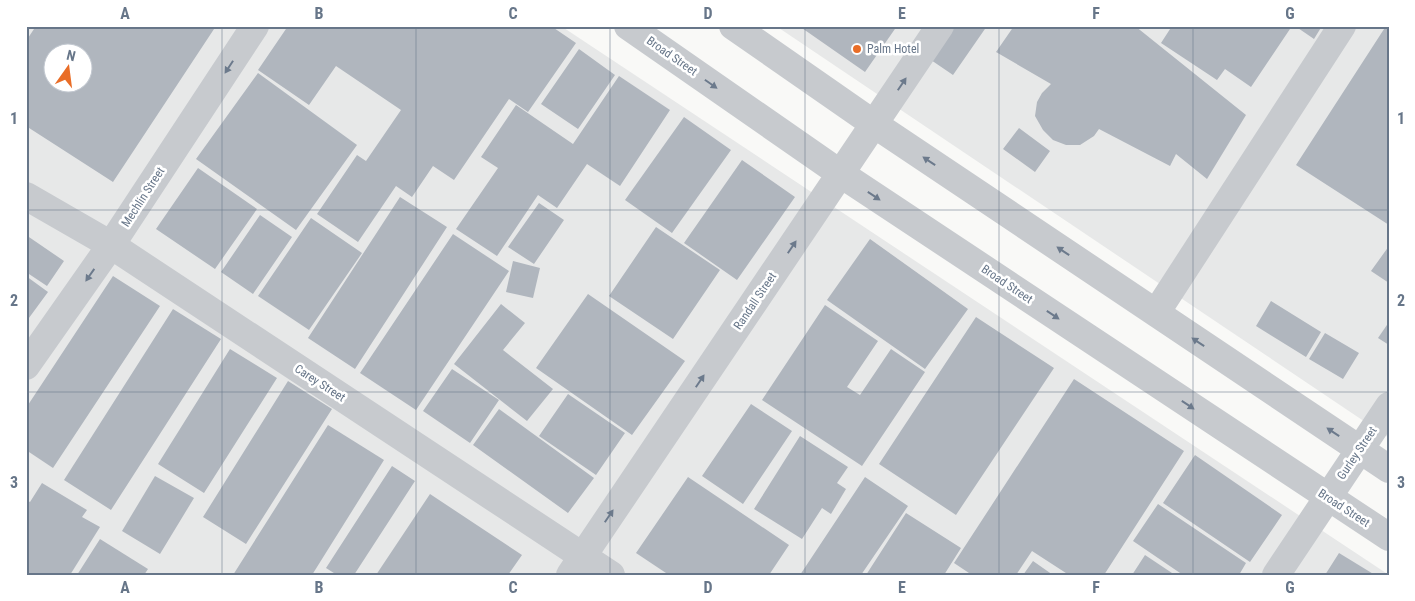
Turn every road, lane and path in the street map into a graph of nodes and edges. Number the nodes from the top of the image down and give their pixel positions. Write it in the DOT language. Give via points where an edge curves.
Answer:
graph roads {
  1 [pos="256,26"];
  2 [pos="628,26"];
  3 [pos="733,26"];
  4 [pos="940,26"];
  5 [pos="1342,26"];
  6 [pos="874,124"];
  7 [pos="841,174"];
  8 [pos="26,196"];
  9 [pos="111,245"];
  10 [pos="1156,313"];
  11 [pos="26,366"];
  12 [pos="1389,406"];
  13 [pos="1360,450"];
  14 [pos="1389,469"];
  15 [pos="1327,498"];
  16 [pos="1389,537"];
  17 [pos="576,565"];
  18 [pos="611,575"];
  19 [pos="1276,575"];
  1 -- 9 [label="street, Mechlin Street, one-way"];
  2 -- 7 [label="street, Broad Street, one-way"];
  3 -- 6 [label="street"];
  6 -- 4 [label="street, Randall Street, one-way"];
  5 -- 10 [label="street"];
  6 -- 7 [label="street, Randall Street"];
  10 -- 6 [label="street, one-way"];
  7 -- 15 [label="street, Broad Street, one-way"];
  17 -- 7 [label="street, Randall Street, one-way"];
  8 -- 9 [label="street, Carey Street"];
  9 -- 11 [label="street, Mechlin Street, one-way"];
  9 -- 17 [label="street, Carey Street"];
  13 -- 10 [label="street, one-way"];
  12 -- 13 [label="street, Gurley Street"];
  13 -- 14 [label="street"];
  13 -- 15 [label="street, Gurley Street"];
  15 -- 16 [label="street, Broad Street"];
  15 -- 19 [label="street, Gurley Street"];
  17 -- 18 [label="street, Carey Street"];
}
